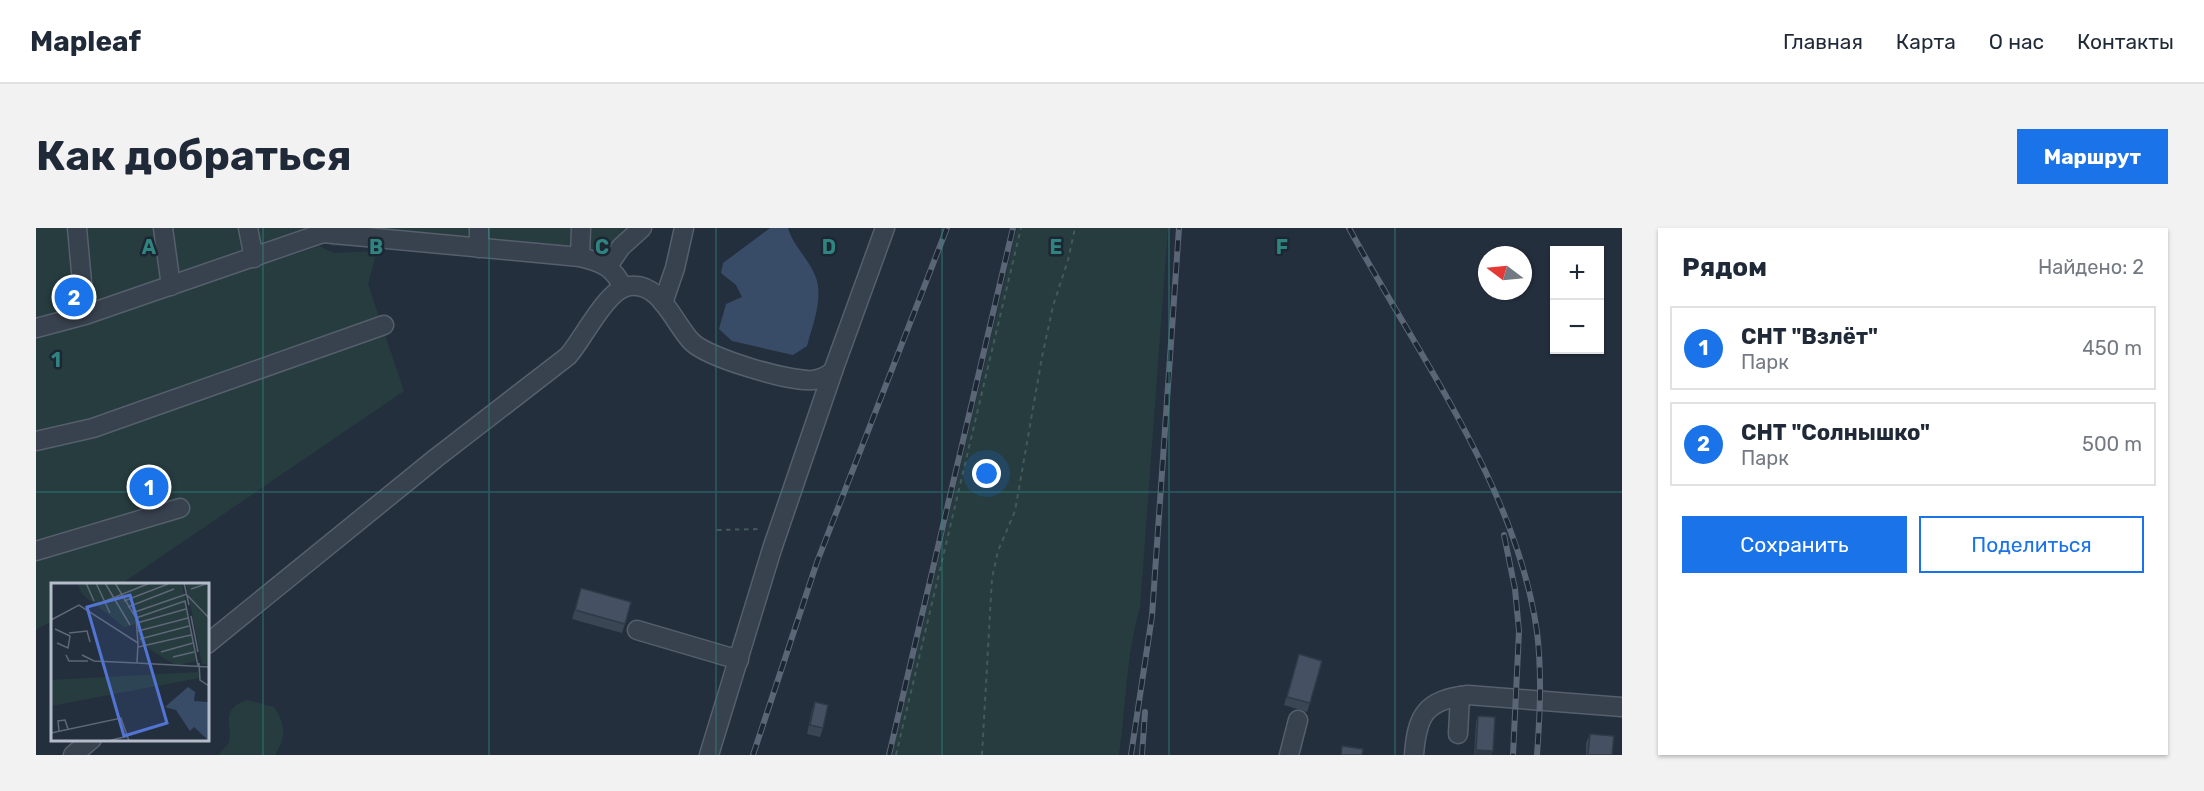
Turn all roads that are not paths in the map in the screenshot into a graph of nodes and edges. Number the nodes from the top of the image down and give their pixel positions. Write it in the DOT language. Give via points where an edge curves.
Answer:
graph roads {
  1 [pos="77,228"];
  2 [pos="163,228"];
  3 [pos="248,228"];
  4 [pos="480,228"];
  5 [pos="580,228"];
  6 [pos="642,228"];
  7 [pos="684,228"];
  8 [pos="885,228"];
  9 [pos="323,230"];
  10 [pos="380,233"];
  11 [pos="479,248"];
  12 [pos="580,257"];
  13 [pos="254,258"];
  14 [pos="608,266"];
  15 [pos="171,286"];
  16 [pos="623,288"];
  17 [pos="663,303"];
  18 [pos="85,315"];
  19 [pos="384,326"];
  20 [pos="36,328"];
  21 [pos="833,371"];
  22 [pos="36,441"];
  23 [pos="180,508"];
  24 [pos="36,551"];
  25 [pos="637,630"];
  26 [pos="208,643"];
  27 [pos="740,660"];
  28 [pos="1460,696"];
  29 [pos="1622,707"];
  30 [pos="1298,720"];
  31 [pos="1458,734"];
  32 [pos="90,740"];
  33 [pos="73,755"];
  34 [pos="709,755"];
  35 [pos="1289,755"];
  36 [pos="1414,755"];
  1 -- 18 [label="street"];
  2 -- 15 [label="street"];
  3 -- 13 [label="street"];
  4 -- 11 [label="street"];
  5 -- 12 [label="street"];
  6 -- 14 [label="street"];
  7 -- 17 [label="street"];
  8 -- 21 [label="street"];
  9 -- 10 [label="street"];
  9 -- 13 [label="street"];
  10 -- 11 [label="street"];
  11 -- 12 [label="street"];
  12 -- 14 [label="street"];
  13 -- 15 [label="street"];
  14 -- 16 [label="street"];
  15 -- 18 [label="street"];
  16 -- 17 [label="street" via="652,291"];
  16 -- 26 [label="street" via="607,299 568,356"];
  17 -- 21 [label="street" via="692,342 719,358 811,380"];
  18 -- 20 [label="street"];
  19 -- 22 [label="street" via="93,428"];
  21 -- 27 [label="street" via="779,528"];
  23 -- 24 [label="street"];
  25 -- 27 [label="street"];
  27 -- 34 [label="street"];
  28 -- 29 [label="street"];
  28 -- 31 [label="street"];
  28 -- 36 [label="street" via="1436,702 1423,715 1416,730"];
  30 -- 35 [label="street"];
  32 -- 33 [label="street"];
}
